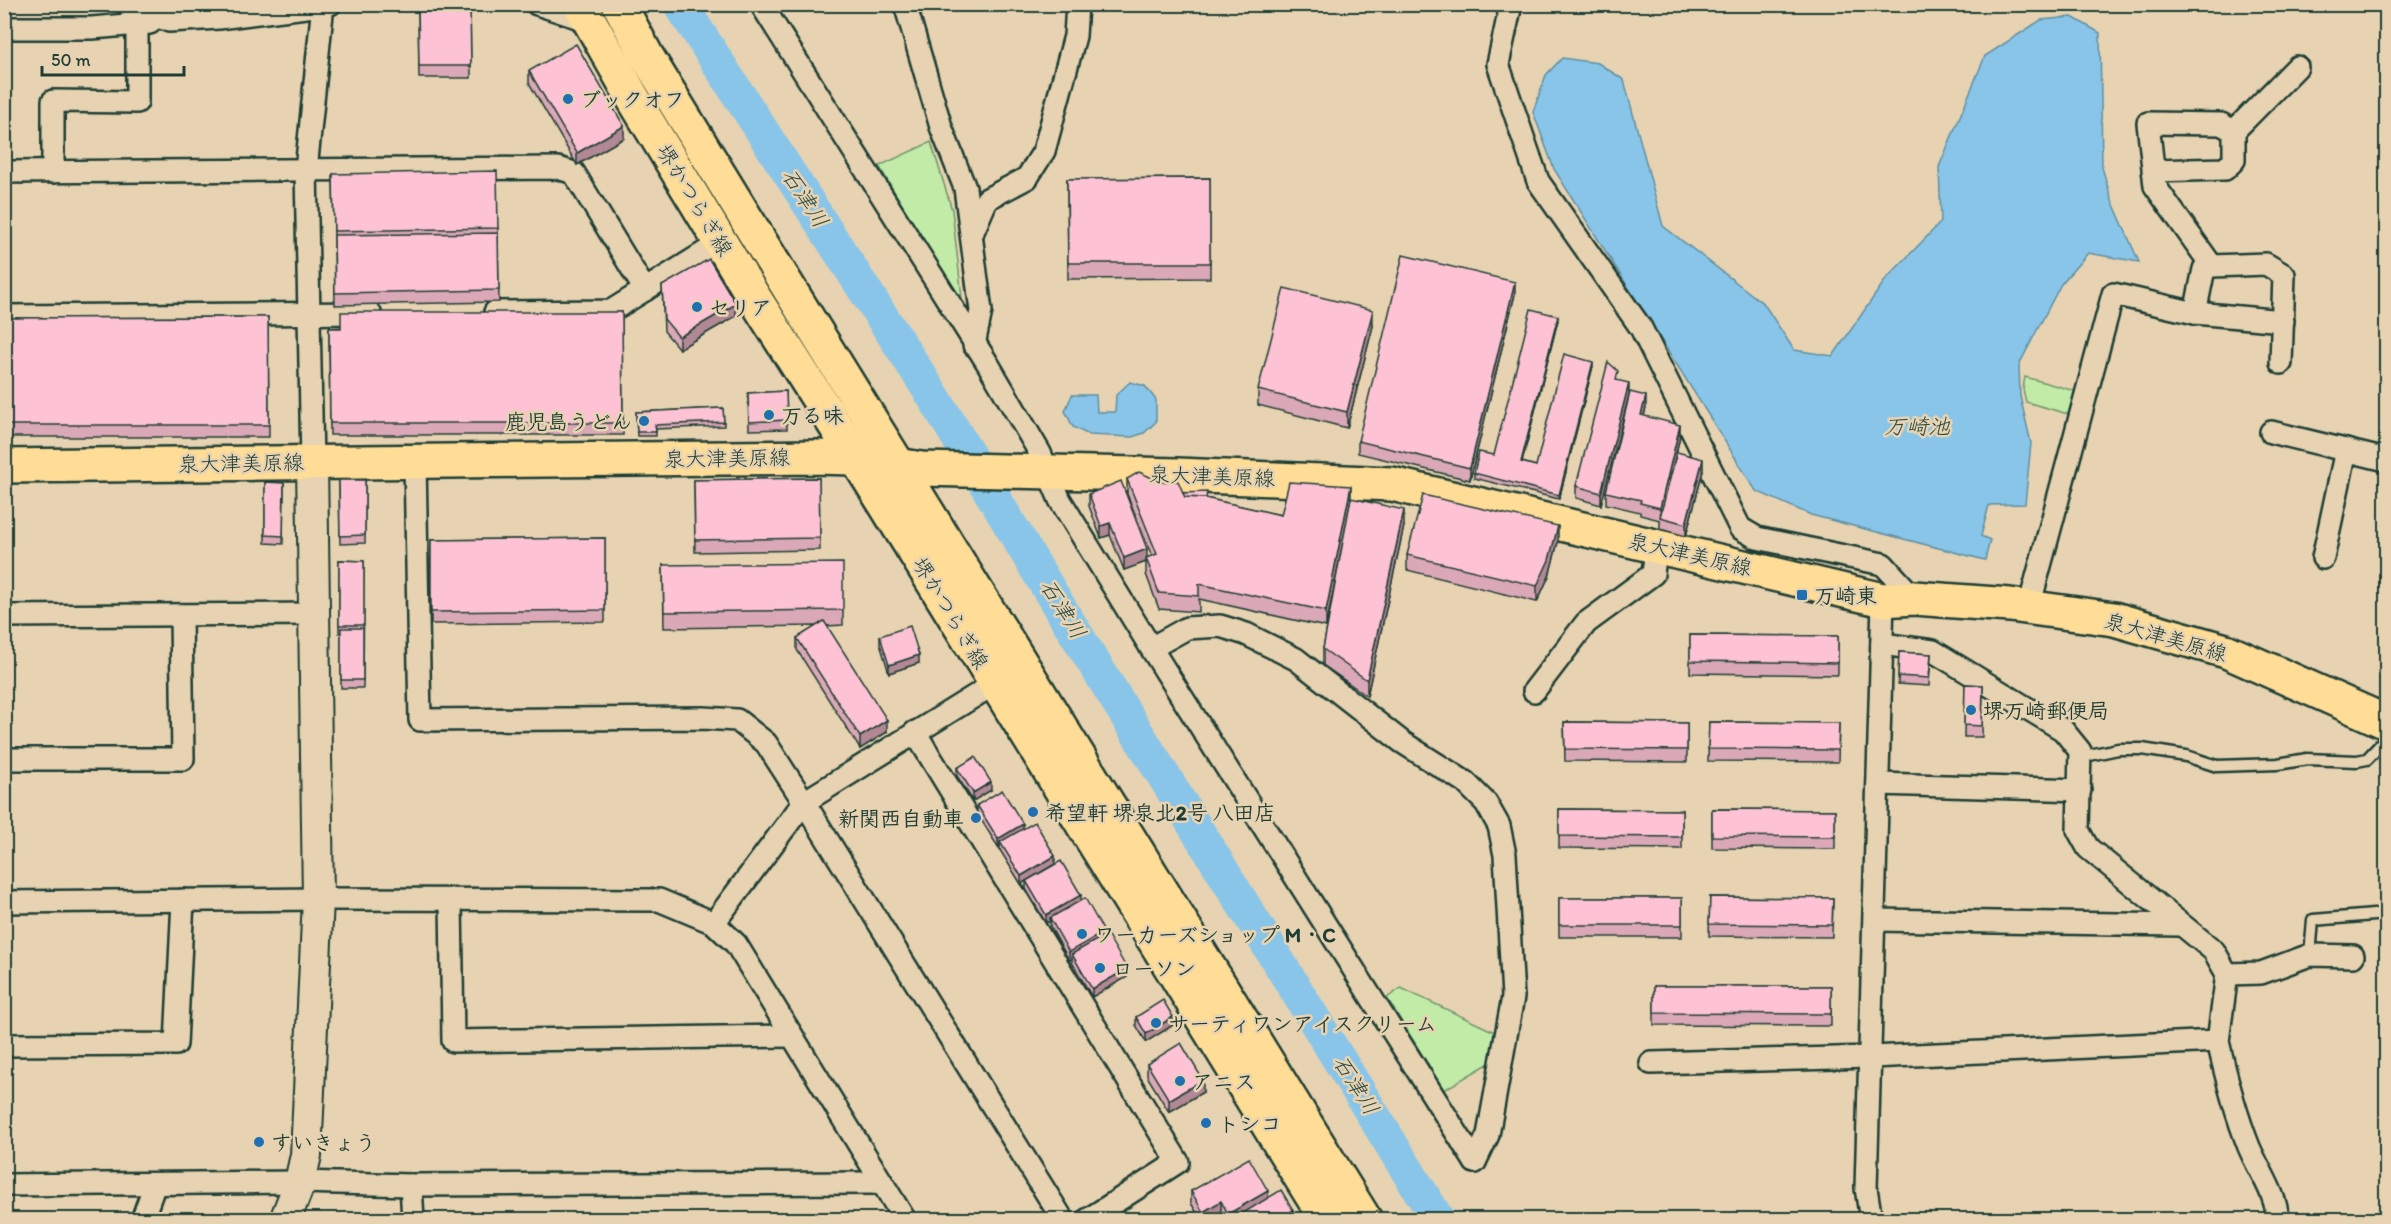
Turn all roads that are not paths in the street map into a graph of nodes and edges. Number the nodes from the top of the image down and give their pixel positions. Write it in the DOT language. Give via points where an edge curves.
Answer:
graph roads {
  1 [pos="127,4"];
  2 [pos="537,4"];
  3 [pos="619,4"];
  4 [pos="761,4"];
  5 [pos="904,4"];
  6 [pos="1077,4"];
  7 [pos="1511,4"];
  8 [pos="325,5"];
  9 [pos="584,12"];
  10 [pos="169,21"];
  11 [pos="137,24"];
  12 [pos="4,28"];
  13 [pos="2297,67"];
  14 [pos="2234,131"];
  15 [pos="306,170"];
  16 [pos="2153,171"];
  17 [pos="4,172"];
  18 [pos="53,172"];
  19 [pos="971,236"];
  20 [pos="720,243"];
  21 [pos="2212,266"];
  22 [pos="645,290"];
  23 [pos="472,312"];
  24 [pos="310,313"];
  25 [pos="391,313"];
  26 [pos="2195,313"];
  27 [pos="4,316"];
  28 [pos="2283,321"];
  29 [pos="974,345"];
  30 [pos="2281,363"];
  31 [pos="2271,432"];
  32 [pos="2346,450"];
  33 [pos="853,458"];
  34 [pos="2386,460"];
  35 [pos="312,462"];
  36 [pos="415,462"];
  37 [pos="4,465"];
  38 [pos="912,468"];
  39 [pos="1038,471"];
  40 [pos="1656,547"];
  41 [pos="2323,558"];
  42 [pos="1898,599"];
  43 [pos="2029,607"];
  44 [pos="315,614"];
  45 [pos="181,615"];
  46 [pos="4,616"];
  47 [pos="1882,644"];
  48 [pos="1151,648"];
  49 [pos="994,684"];
  50 [pos="1534,691"];
  51 [pos="2386,722"];
  52 [pos="915,732"];
  53 [pos="2386,739"];
  54 [pos="2080,757"];
  55 [pos="4,759"];
  56 [pos="1878,784"];
  57 [pos="2080,790"];
  58 [pos="804,802"];
  59 [pos="318,899"];
  60 [pos="451,899"];
  61 [pos="183,900"];
  62 [pos="4,902"];
  63 [pos="2386,914"];
  64 [pos="1875,920"];
  65 [pos="714,923"];
  66 [pos="2180,925"];
  67 [pos="2310,955"];
  68 [pos="2353,956"];
  69 [pos="2228,974"];
  70 [pos="792,1036"];
  71 [pos="2218,1041"];
  72 [pos="4,1045"];
  73 [pos="1871,1057"];
  74 [pos="1651,1064"];
  75 [pos="300,1182"];
  76 [pos="881,1183"];
  77 [pos="155,1184"];
  78 [pos="4,1185"];
  79 [pos="411,1185"];
  80 [pos="1360,1218"];
  81 [pos="141,1220"];
  82 [pos="285,1220"];
  83 [pos="412,1220"];
  84 [pos="905,1220"];
  85 [pos="1063,1220"];
  86 [pos="1087,1220"];
  87 [pos="1327,1220"];
  88 [pos="1870,1220"];
  89 [pos="2278,1220"];
  1 -- 10 [label="street"];
  2 -- 9 [label="street"];
  3 -- 38 [label="main road, 堺かつらぎ線" via="646,55"];
  4 -- 29 [label="street"];
  5 -- 19 [label="street" via="941,127 965,188"];
  6 -- 19 [label="street" via="1075,36 1044,151 1027,178 987,199"];
  7 -- 42 [label="street" via="1498,64 1538,181 1641,328 1740,528 1757,538 1883,564"];
  8 -- 10 [label="street"];
  8 -- 15 [label="street"];
  9 -- 20 [label="main road, 堺かつらぎ線"];
  10 -- 11 [label="street"];
  11 -- 12 [label="street"];
  11 -- 18 [label="street" via="137,102 53,101"];
  13 -- 14 [label="street"];
  14 -- 16 [label="street" via="2234,160 2225,169"];
  14 -- 16 [label="street" via="2221,124 2148,123"];
  15 -- 18 [label="street"];
  15 -- 22 [label="street" via="558,168 574,173"];
  15 -- 24 [label="street"];
  16 -- 21 [label="street" via="2155,186"];
  17 -- 18 [label="street"];
  19 -- 29 [label="street" via="981,311"];
  20 -- 22 [label="street"];
  20 -- 33 [label="main road, 堺かつらぎ線"];
  21 -- 26 [label="street" via="2204,269"];
  21 -- 28 [label="street" via="2266,264 2284,275"];
  22 -- 23 [label="street" via="611,311"];
  24 -- 25 [label="street"];
  24 -- 27 [label="street"];
  24 -- 35 [label="street"];
  26 -- 28 [label="street"];
  26 -- 43 [label="street" via="2113,294"];
  28 -- 30 [label="street"];
  29 -- 39 [label="street" via="988,364"];
  31 -- 32 [label="street"];
  32 -- 34 [label="street"];
  32 -- 41 [label="street"];
  33 -- 36 [label="main road, 泉大津美原線"];
  33 -- 38 [label="main road, 泉大津美原線"];
  33 -- 49 [label="main road, 堺かつらぎ線"];
  35 -- 36 [label="main road, 泉大津美原線"];
  35 -- 37 [label="main road, 泉大津美原線"];
  35 -- 44 [label="street"];
  36 -- 58 [label="street" via="420,720 737,720 766,743"];
  38 -- 39 [label="main road, 泉大津美原線"];
  38 -- 80 [label="main road, 堺かつらぎ線"];
  39 -- 40 [label="main road, 泉大津美原線" via="1392,484"];
  39 -- 48 [label="street"];
  40 -- 42 [label="main road, 泉大津美原線"];
  40 -- 50 [label="street" via="1653,574 1586,623"];
  42 -- 43 [label="main road, 泉大津美原線"];
  42 -- 47 [label="street"];
  43 -- 51 [label="main road, 泉大津美原線" via="2114,620 2226,651"];
  44 -- 45 [label="street"];
  44 -- 59 [label="street"];
  45 -- 46 [label="street"];
  45 -- 55 [label="street" via="183,759"];
  47 -- 54 [label="street" via="1933,651 2063,730 2080,751"];
  47 -- 56 [label="street"];
  48 -- 48 [label="street" via="1176,688 1475,1162 1488,1135 1513,997 1505,855 1499,826 1486,803 1465,782 1402,742 1296,658 1246,634 1220,626 1188,628"];
  49 -- 52 [label="street"];
  49 -- 87 [label="main road, 堺かつらぎ線"];
  52 -- 58 [label="street"];
  52 -- 86 [label="street" via="1178,1162"];
  53 -- 54 [label="lane" via="2367,759 2357,760 2307,759 2217,766 2142,748"];
  54 -- 57 [label="street"];
  56 -- 57 [label="street"];
  56 -- 64 [label="street"];
  57 -- 66 [label="street" via="2078,830 2088,848"];
  58 -- 65 [label="street"];
  58 -- 85 [label="street"];
  59 -- 60 [label="street"];
  59 -- 61 [label="street"];
  59 -- 75 [label="street" via="306,1155"];
  60 -- 65 [label="street" via="659,900"];
  60 -- 70 [label="street" via="453,1041"];
  61 -- 62 [label="street"];
  61 -- 72 [label="street" via="176,1044"];
  63 -- 67 [label="lane" via="2313,920"];
  64 -- 66 [label="street"];
  64 -- 73 [label="street"];
  65 -- 70 [label="street" via="736,944"];
  66 -- 69 [label="street" via="2214,951"];
  67 -- 68 [label="street"];
  67 -- 69 [label="street" via="2260,973"];
  69 -- 71 [label="street"];
  70 -- 76 [label="street"];
  71 -- 73 [label="street"];
  71 -- 89 [label="street" via="2231,1099 2277,1205"];
  73 -- 74 [label="street"];
  73 -- 88 [label="street" via="1866,1188"];
  75 -- 77 [label="street"];
  75 -- 79 [label="street"];
  75 -- 82 [label="street"];
  76 -- 79 [label="street"];
  76 -- 84 [label="street"];
  77 -- 78 [label="street"];
  77 -- 81 [label="street"];
  79 -- 83 [label="street"];
}
